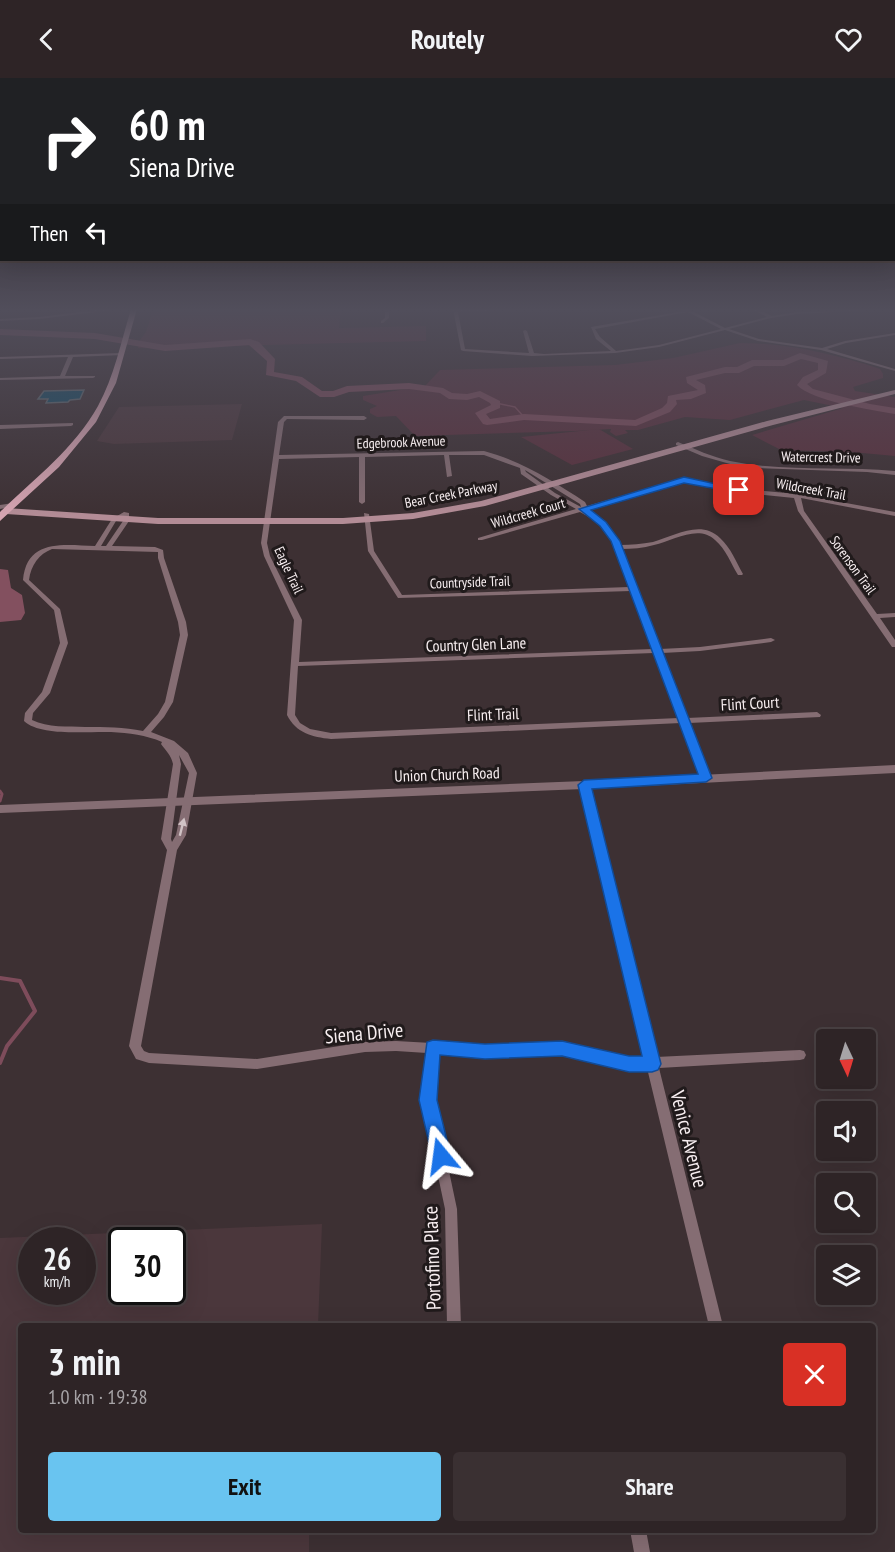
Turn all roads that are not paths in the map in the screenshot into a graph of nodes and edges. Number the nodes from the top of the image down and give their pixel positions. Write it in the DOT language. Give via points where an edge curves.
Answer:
graph roads {
  1 [pos="38,378"];
  2 [pos="114,378"];
  3 [pos="0,379"];
  4 [pos="894,391"];
  5 [pos="364,418"];
  6 [pos="71,424"];
  7 [pos="0,427"];
  8 [pos="681,446"];
  9 [pos="446,453"];
  10 [pos="362,455"];
  11 [pos="278,458"];
  12 [pos="895,473"];
  13 [pos="449,477"];
  14 [pos="546,484"];
  15 [pos="797,496"];
  16 [pos="362,502"];
  17 [pos="584,509"];
  18 [pos="4,510"];
  19 [pos="895,514"];
  20 [pos="126,517"];
  21 [pos="267,517"];
  22 [pos="366,517"];
  23 [pos="114,520"];
  24 [pos="480,539"];
  25 [pos="618,547"];
  26 [pos="96,549"];
  27 [pos="107,549"];
  28 [pos="740,574"];
  29 [pos="634,589"];
  30 [pos="895,615"];
  31 [pos="875,616"];
  32 [pos="771,640"];
  33 [pos="895,645"];
  34 [pos="657,651"];
  35 [pos="296,664"];
  36 [pos="817,715"];
  37 [pos="685,722"];
  38 [pos="304,730"];
  39 [pos="146,733"];
  40 [pos="156,736"];
  41 [pos="895,769"];
  42 [pos="706,778"];
  43 [pos="584,785"];
  44 [pos="188,801"];
  45 [pos="172,802"];
  46 [pos="0,809"];
  47 [pos="172,850"];
  48 [pos="433,1047"];
  49 [pos="800,1055"];
  50 [pos="652,1064"];
  51 [pos="454,1323"];
  52 [pos="715,1323"];
  53 [pos="639,1533"];
  54 [pos="642,1552"];
  1 -- 3 [label="street"];
  2 -- 18 [label="main road" via="91,424 61,459"];
  4 -- 8 [label="main road, Bear Creek Parkway"];
  4 -- 8 [label="main road, Bear Creek Parkway" via="814,405"];
  5 -- 11 [label="street, Eagle Trail" via="286,417 281,422"];
  6 -- 7 [label="street"];
  8 -- 12 [label="street, Watercrest Drive" via="717,461 750,467"];
  8 -- 14 [label="main road, Bear Creek Parkway"];
  9 -- 10 [label="street, Edgebrook Avenue"];
  9 -- 13 [label="street"];
  9 -- 14 [label="street, Edgebrook Avenue" via="498,456"];
  10 -- 11 [label="street, Edgebrook Avenue"];
  10 -- 16 [label="street"];
  11 -- 21 [label="street, Eagle Trail"];
  14 -- 17 [label="street, Edgebrook Avenue"];
  14 -- 22 [label="main road, Bear Creek Parkway" via="452,510"];
  15 -- 17 [label="street, Wildcreek Trail" via="724,489 684,480"];
  15 -- 19 [label="street, Wildcreek Trail"];
  15 -- 31 [label="street, Sorenson Trail" via="801,511"];
  17 -- 24 [label="street, Wildcreek Court"];
  17 -- 25 [label="street, Edgebrook Avenue" via="606,528"];
  18 -- 20 [label="main road, Bear Creek Parkway"];
  18 -- 23 [label="main road, Bear Creek Parkway"];
  20 -- 21 [label="main road, Bear Creek Parkway"];
  20 -- 23 [label="main road, Bear Creek Parkway"];
  20 -- 27 [label="street"];
  21 -- 22 [label="main road, Bear Creek Parkway"];
  21 -- 35 [label="street, Eagle Trail" via="265,549 298,620"];
  22 -- 29 [label="street, Countryside Trail" via="371,551 400,597"];
  23 -- 26 [label="street"];
  25 -- 28 [label="street" via="706,532 722,544"];
  25 -- 29 [label="street, Edgebrook Avenue"];
  26 -- 27 [label="street"];
  26 -- 39 [label="street, Siena Drive" via="46,548 28,570 26,580 57,609 64,646 46,693 29,713 28,721 63,729"];
  27 -- 39 [label="street" via="160,550 182,622 183,641 169,702"];
  29 -- 34 [label="street, Edgebrook Avenue"];
  30 -- 31 [label="street"];
  31 -- 33 [label="street, Sorenson Trail"];
  32 -- 34 [label="street, Country Glen Lane"];
  34 -- 35 [label="street, Country Glen Lane"];
  34 -- 37 [label="street, Edgebrook Avenue"];
  35 -- 38 [label="street, Eagle Trail" via="291,715"];
  36 -- 37 [label="street, Flint Court"];
  37 -- 38 [label="street, Flint Trail" via="331,736"];
  37 -- 42 [label="street, Edgebrook Avenue"];
  39 -- 40 [label="street, Siena Drive"];
  40 -- 44 [label="street, Siena Drive" via="177,748 192,767"];
  40 -- 45 [label="street, Siena Drive" via="176,760"];
  41 -- 42 [label="street, Union Church Road"];
  42 -- 43 [label="street, Union Church Road"];
  43 -- 44 [label="street, Union Church Road"];
  43 -- 50 [label="street, Venice Avenue"];
  44 -- 45 [label="street, Union Church Road"];
  47 -- 44 [label="street, Siena Drive, one-way" via="181,835"];
  45 -- 46 [label="street, Union Church Road"];
  45 -- 47 [label="street, Siena Drive" via="166,839"];
  47 -- 48 [label="street, Siena Drive" via="135,1047 140,1055 257,1064 365,1047"];
  48 -- 50 [label="street, Siena Drive" via="485,1051 562,1049 629,1064"];
  48 -- 51 [label="street, Portofino Place" via="428,1100 451,1209"];
  49 -- 50 [label="street, Siena Drive"];
  50 -- 52 [label="street, Venice Avenue"];
  53 -- 54 [label="street"];
}
